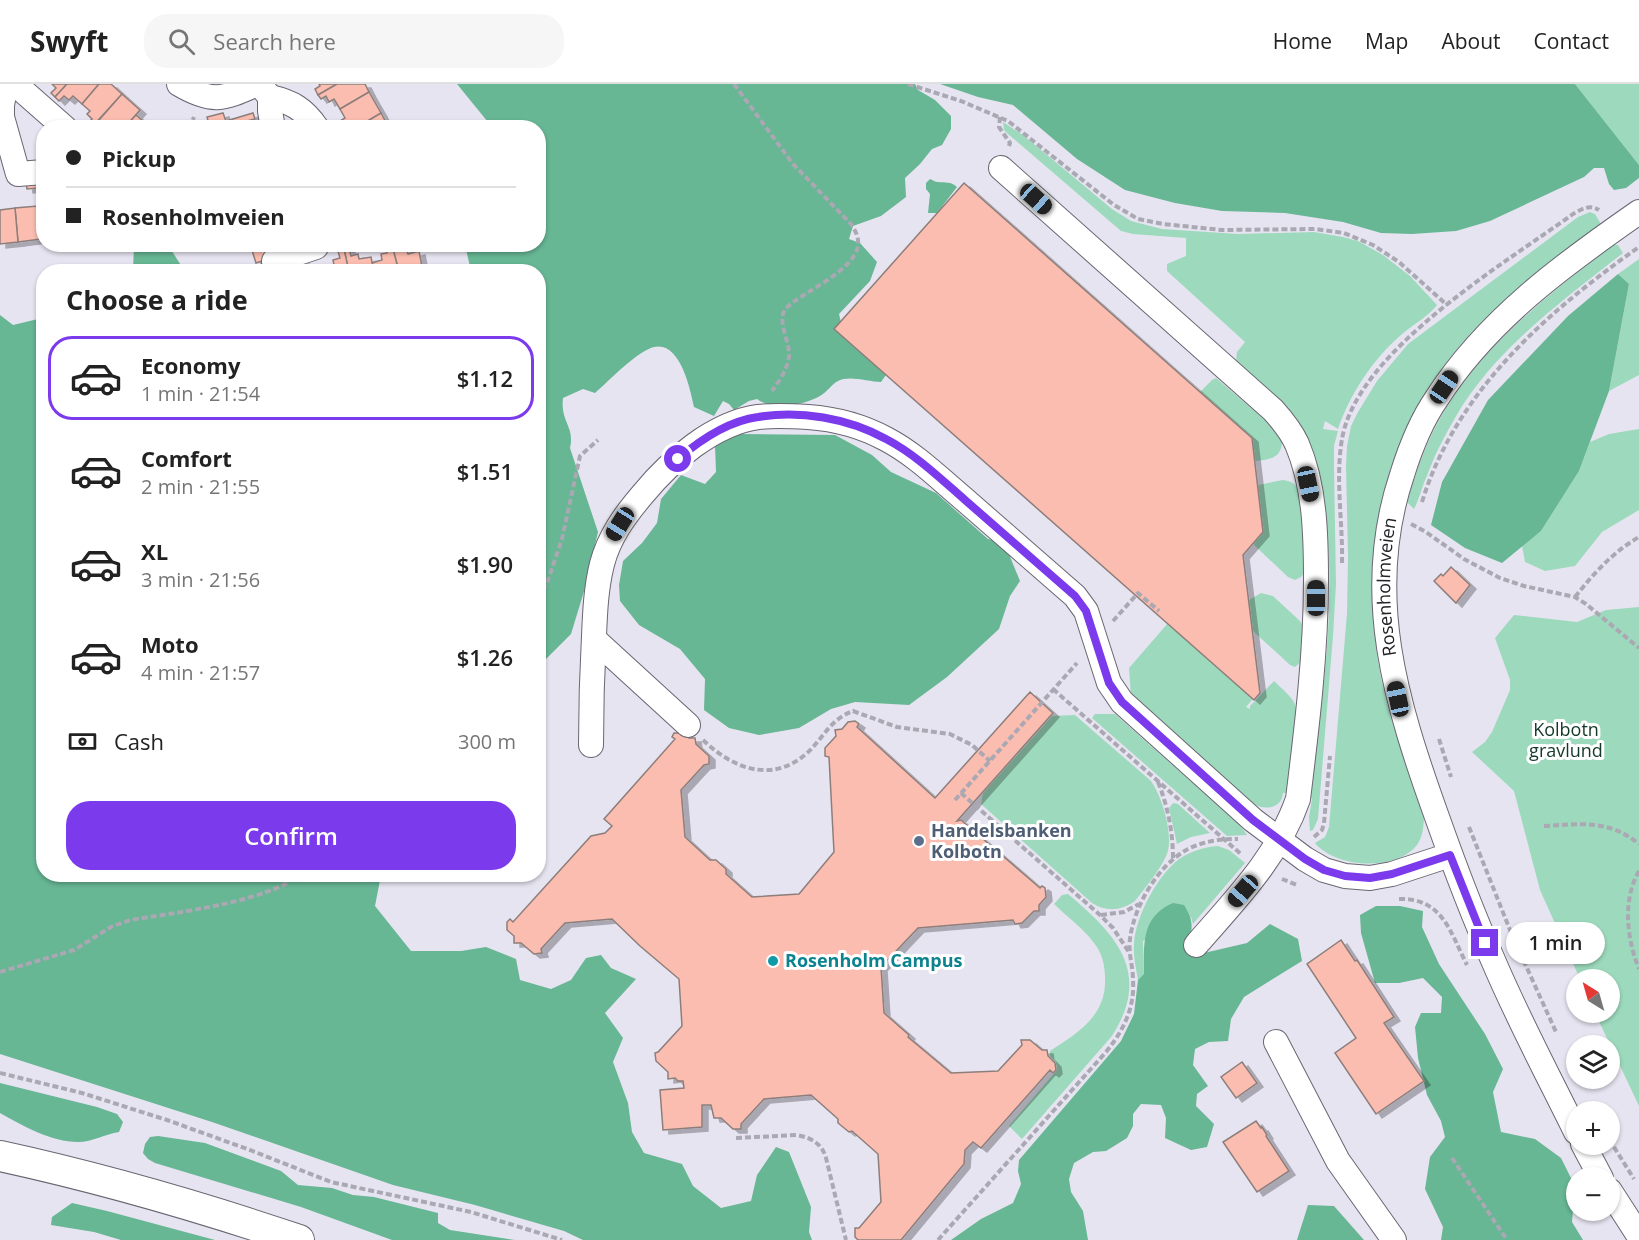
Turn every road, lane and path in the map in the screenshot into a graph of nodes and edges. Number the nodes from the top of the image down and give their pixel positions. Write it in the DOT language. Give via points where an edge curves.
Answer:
graph roads {
  1 [pos="6,84"];
  2 [pos="15,84"];
  3 [pos="179,84"];
  4 [pos="734,84"];
  5 [pos="908,84"];
  6 [pos="920,86"];
  7 [pos="257,87"];
  8 [pos="1000,117"];
  9 [pos="56,120"];
  10 [pos="272,120"];
  11 [pos="310,120"];
  12 [pos="1005,137"];
  13 [pos="1001,168"];
  14 [pos="36,173"];
  15 [pos="9,176"];
  16 [pos="1639,212"];
  17 [pos="1639,247"];
  18 [pos="298,252"];
  19 [pos="274,261"];
  20 [pos="1447,305"];
  21 [pos="756,417"];
  22 [pos="598,440"];
  23 [pos="1420,509"];
  24 [pos="1390,517"];
  25 [pos="1418,517"];
  26 [pos="1416,526"];
  27 [pos="1414,535"];
  28 [pos="1639,537"];
  29 [pos="546,585"];
  30 [pos="1575,597"];
  31 [pos="594,639"];
  32 [pos="1639,648"];
  33 [pos="1053,689"];
  34 [pos="1042,702"];
  35 [pos="688,724"];
  36 [pos="1436,731"];
  37 [pos="591,745"];
  38 [pos="990,761"];
  39 [pos="1158,781"];
  40 [pos="1453,782"];
  41 [pos="961,794"];
  42 [pos="955,800"];
  43 [pos="1466,821"];
  44 [pos="1544,826"];
  45 [pos="1225,839"];
  46 [pos="1280,841"];
  47 [pos="1639,844"];
  48 [pos="1450,855"];
  49 [pos="1173,860"];
  50 [pos="1262,868"];
  51 [pos="1639,872"];
  52 [pos="289,882"];
  53 [pos="1395,899"];
  54 [pos="1141,903"];
  55 [pos="1100,915"];
  56 [pos="1196,945"];
  57 [pos="1129,953"];
  58 [pos="1468,968"];
  59 [pos="1639,969"];
  60 [pos="0,972"];
  61 [pos="1558,1037"];
  62 [pos="1276,1042"];
  63 [pos="0,1073"];
  64 [pos="1566,1111"];
  65 [pos="736,1138"];
  66 [pos="1619,1155"];
  67 [pos="0,1156"];
  68 [pos="1452,1158"];
  69 [pos="1639,1188"];
  70 [pos="1620,1207"];
  71 [pos="1639,1236"];
  72 [pos="299,1240"];
  73 [pos="562,1240"];
  74 [pos="846,1240"];
  75 [pos="938,1240"];
  76 [pos="1394,1240"];
  77 [pos="1507,1240"];
  1 -- 15 [label="street" via="2,117"];
  2 -- 9 [label="street"];
  3 -- 7 [label="street" via="210,98"];
  4 -- 21 [label="path" via="793,164 851,224 858,246 836,274 785,309 782,318 789,356"];
  5 -- 6 [label="path"];
  6 -- 8 [label="path"];
  7 -- 10 [label="street"];
  7 -- 11 [label="street" via="300,108"];
  8 -- 12 [label="path" via="999,127"];
  8 -- 20 [label="path" via="1114,205 1138,219 1222,230 1315,229 1344,233 1399,262"];
  13 -- 46 [label="street" via="1273,410 1296,443 1312,503 1316,620 1298,799"];
  14 -- 15 [label="street"];
  16 -- 24 [label="street, Rosenholmveien" via="1526,297 1471,352 1435,400 1420,429"];
  17 -- 23 [label="path" via="1570,301 1490,378 1447,442"];
  18 -- 19 [label="street"];
  21 -- 31 [label="street" via="714,433 690,448 665,469 627,513 602,562"];
  21 -- 46 [label="street" via="841,421 887,439 924,465 1075,596 1086,611 1109,683 1122,702"];
  22 -- 29 [label="path" via="580,456 562,539"];
  24 -- 26 [label="path"];
  24 -- 48 [label="street, Rosenholmveien" via="1383,574 1385,631 1410,740"];
  25 -- 26 [label="path"];
  26 -- 27 [label="path"];
  26 -- 30 [label="path" via="1500,578"];
  28 -- 30 [label="path" via="1605,562"];
  30 -- 32 [label="path"];
  31 -- 35 [label="street"];
  31 -- 37 [label="street"];
  33 -- 39 [label="path"];
  34 -- 38 [label="path"];
  35 -- 38 [label="path" via="715,751 735,765 749,769 769,770 791,764 806,754 831,724 854,711 897,727 950,734 972,745"];
  36 -- 40 [label="path"];
  38 -- 41 [label="path"];
  39 -- 45 [label="path"];
  39 -- 49 [label="path" via="1169,813"];
  41 -- 42 [label="path"];
  41 -- 55 [label="path"];
  43 -- 61 [label="path"];
  44 -- 47 [label="path" via="1590,824 1612,828"];
  45 -- 46 [label="path"];
  45 -- 49 [label="path" via="1194,846"];
  45 -- 50 [label="path"];
  46 -- 48 [label="street" via="1324,870 1354,877 1392,874"];
  46 -- 50 [label="street"];
  48 -- 64 [label="street, Rosenholmveien" via="1494,963"];
  49 -- 54 [label="path"];
  50 -- 56 [label="street"];
  51 -- 59 [label="path" via="1628,911 1632,951"];
  52 -- 60 [label="path" via="259,895 130,920 74,950"];
  53 -- 58 [label="path" via="1424,902 1436,910"];
  54 -- 55 [label="path" via="1124,912"];
  54 -- 57 [label="path"];
  55 -- 57 [label="path"];
  57 -- 75 [label="path" via="1132,1000 1116,1039"];
  62 -- 76 [label="street" via="1338,1161"];
  63 -- 73 [label="path" via="137,1110 331,1182 471,1212"];
  65 -- 74 [label="path" via="798,1135 820,1146"];
  66 -- 69 [label="path"];
  67 -- 72 [label="main road" via="124,1186"];
  68 -- 77 [label="path"];
  70 -- 71 [label="street"];
}
